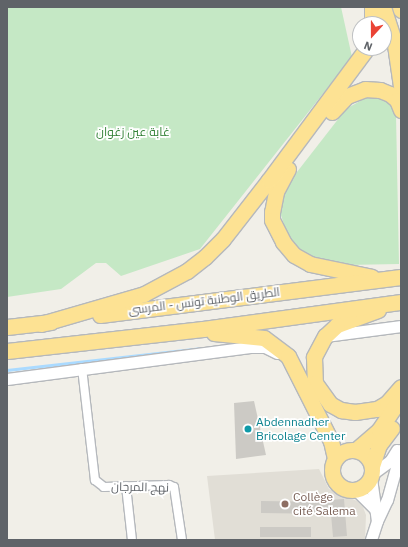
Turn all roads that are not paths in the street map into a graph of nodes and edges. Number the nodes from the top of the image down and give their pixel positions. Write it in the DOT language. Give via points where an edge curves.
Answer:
graph roads {
  1 [pos="382,7"];
  2 [pos="361,56"];
  3 [pos="401,86"];
  4 [pos="401,110"];
  5 [pos="401,277"];
  6 [pos="385,280"];
  7 [pos="399,302"];
  8 [pos="41,324"];
  9 [pos="401,326"];
  10 [pos="7,327"];
  11 [pos="204,329"];
  12 [pos="325,336"];
  13 [pos="7,351"];
  14 [pos="82,368"];
  15 [pos="296,371"];
  16 [pos="7,379"];
  17 [pos="401,388"];
  18 [pos="401,396"];
  19 [pos="401,414"];
  20 [pos="401,446"];
  21 [pos="356,450"];
  22 [pos="401,450"];
  23 [pos="335,459"];
  24 [pos="372,473"];
  25 [pos="126,486"];
  26 [pos="356,490"];
  27 [pos="376,516"];
  28 [pos="132,540"];
  29 [pos="182,540"];
  30 [pos="371,540"];
  1 -- 3 [label="highway" via="395,45"];
  2 -- 8 [label="highway" via="269,180 205,257 187,271 144,294"];
  4 -- 6 [label="highway" via="397,100 380,90 359,90 347,96 315,132 284,174 276,192 272,212 272,220 283,242 301,260 324,268"];
  5 -- 6 [label="highway, الطريق الوطنية تونس - المرسى"];
  6 -- 8 [label="highway, الطريق الوطنية تونس - المرسى" via="249,294"];
  7 -- 11 [label="highway"];
  7 -- 12 [label="highway" via="337,325"];
  8 -- 10 [label="highway, الطريق الوطنية تونس - المرسى"];
  9 -- 12 [label="street"];
  11 -- 13 [label="highway"];
  11 -- 15 [label="highway" via="226,335 264,338 282,348"];
  12 -- 17 [label="highway" via="314,357 314,376 320,392 330,404 341,410 365,412 387,403"];
  14 -- 15 [label="street" via="259,347 276,352"];
  14 -- 16 [label="street"];
  14 -- 25 [label="street, نهج المرجان" via="93,476 97,483 104,487"];
  15 -- 23 [label="highway" via="331,441"];
  18 -- 21 [label="highway" via="379,430"];
  19 -- 24 [label="highway" via="379,445"];
  20 -- 24 [label="street" via="390,461"];
  21 -- 23 [label="highway" via="341,453"];
  21 -- 24 [label="highway" via="369,459"];
  22 -- 27 [label="street" via="387,500"];
  23 -- 26 [label="highway" via="332,466 335,482 348,490"];
  24 -- 26 [label="highway" via="362,488"];
  24 -- 27 [label="street"];
  25 -- 28 [label="street"];
  25 -- 29 [label="street, نهج المرجان" via="174,487"];
  26 -- 27 [label="street"];
  27 -- 30 [label="street"];
}
